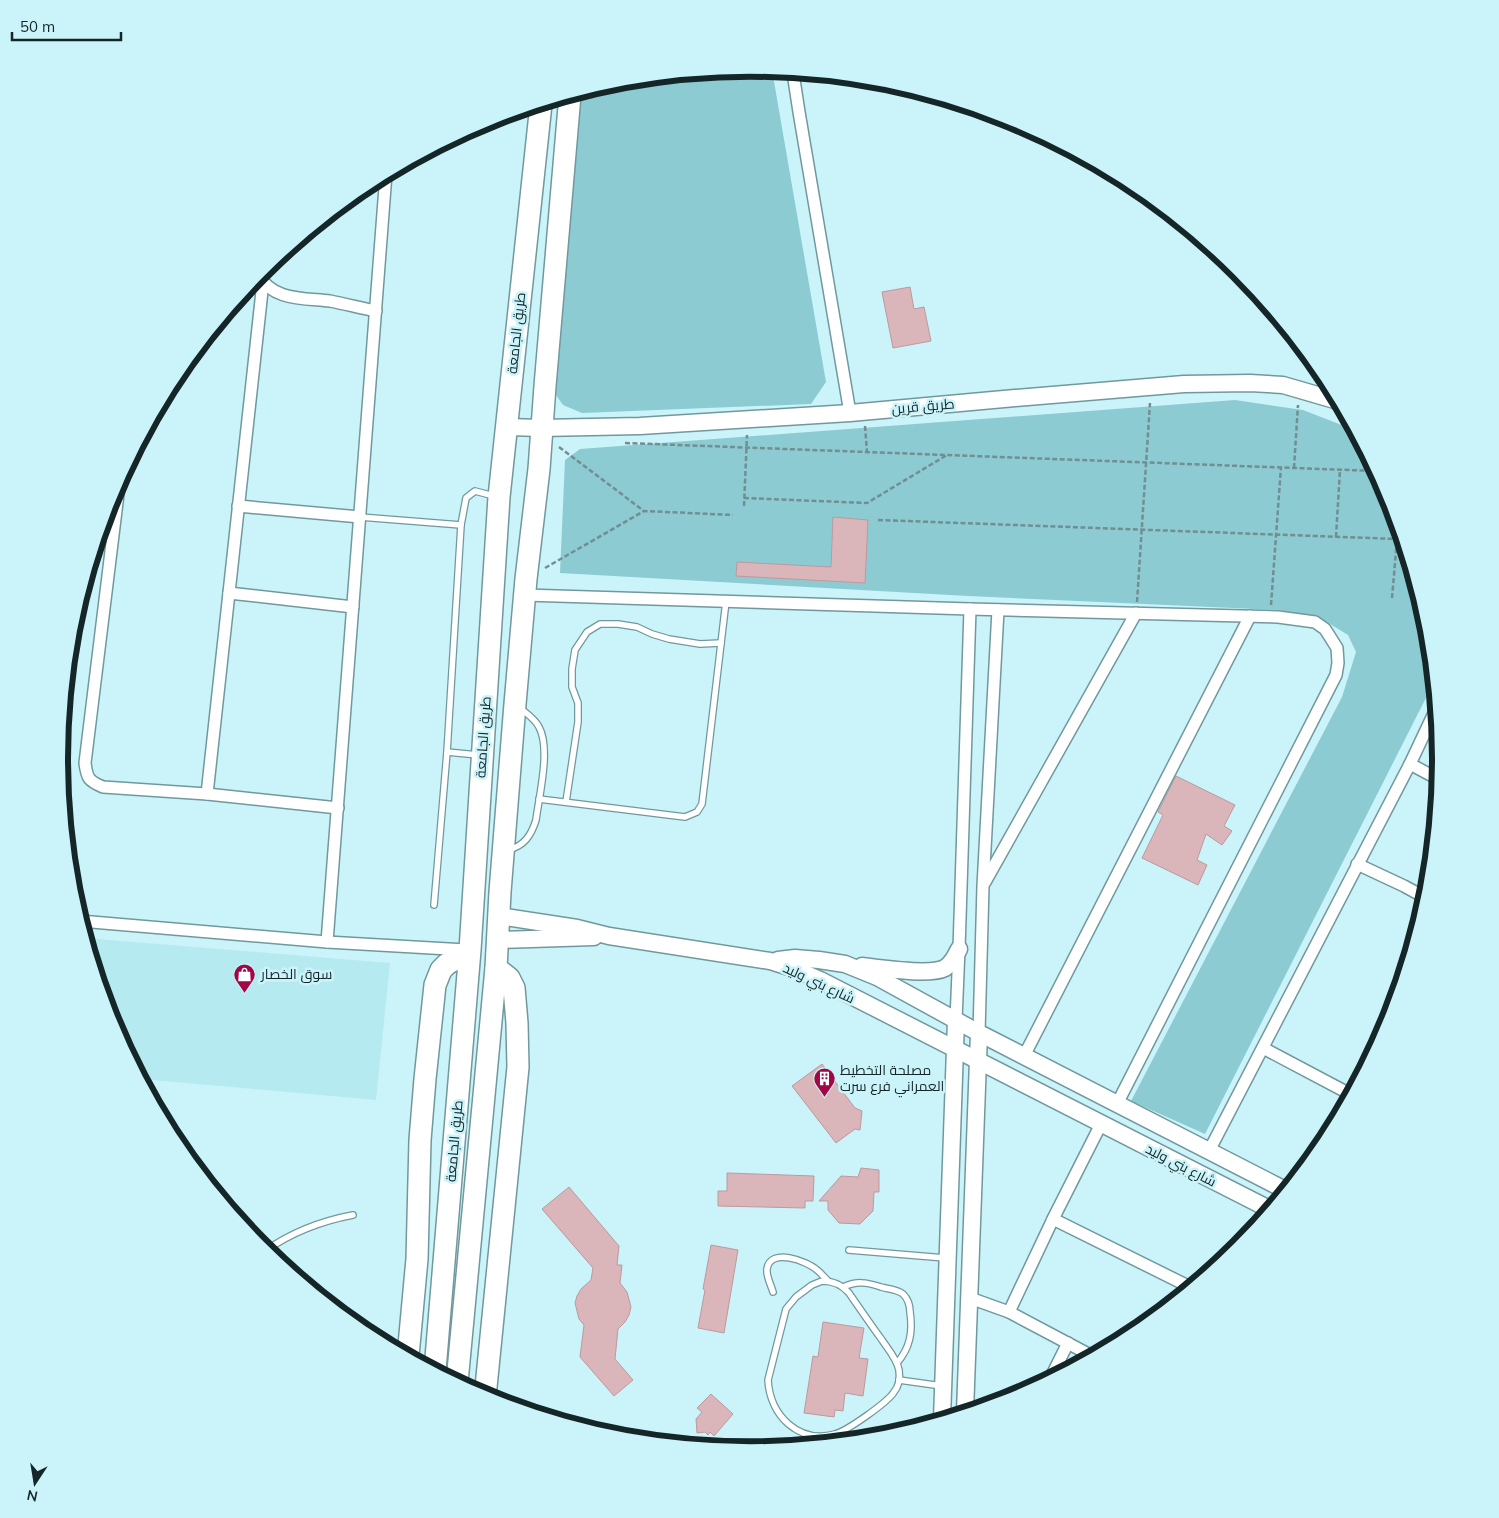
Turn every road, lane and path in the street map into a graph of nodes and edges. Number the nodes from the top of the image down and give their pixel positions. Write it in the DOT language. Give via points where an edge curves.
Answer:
graph roads {
  1 [pos="794,78"];
  2 [pos="569,101"];
  3 [pos="539,110"];
  4 [pos="385,183"];
  5 [pos="263,281"];
  6 [pos="259,285"];
  7 [pos="376,311"];
  8 [pos="1151,387"];
  9 [pos="1300,389"];
  10 [pos="1328,398"];
  11 [pos="857,412"];
  12 [pos="748,419"];
  13 [pos="506,427"];
  14 [pos="541,434"];
  15 [pos="619,443"];
  16 [pos="747,448"];
  17 [pos="866,452"];
  18 [pos="947,455"];
  19 [pos="1146,462"];
  20 [pos="1282,467"];
  21 [pos="1294,468"];
  22 [pos="1340,470"];
  23 [pos="1367,471"];
  24 [pos="499,497"];
  25 [pos="744,498"];
  26 [pos="117,504"];
  27 [pos="238,506"];
  28 [pos="744,506"];
  29 [pos="644,511"];
  30 [pos="733,515"];
  31 [pos="360,517"];
  32 [pos="878,520"];
  33 [pos="461,525"];
  34 [pos="1142,530"];
  35 [pos="1276,535"];
  36 [pos="1336,537"];
  37 [pos="1395,539"];
  38 [pos="1397,545"];
  39 [pos="525,587"];
  40 [pos="229,593"];
  41 [pos="1392,598"];
  42 [pos="726,601"];
  43 [pos="353,607"];
  44 [pos="970,610"];
  45 [pos="998,610"];
  46 [pos="1136,613"];
  47 [pos="1250,616"];
  48 [pos="1270,616"];
  49 [pos="721,642"];
  50 [pos="514,704"];
  51 [pos="1430,722"];
  52 [pos="447,752"];
  53 [pos="482,756"];
  54 [pos="1410,764"];
  55 [pos="1431,775"];
  56 [pos="207,794"];
  57 [pos="539,799"];
  58 [pos="566,802"];
  59 [pos="338,808"];
  60 [pos="503,851"];
  61 [pos="1357,864"];
  62 [pos="983,886"];
  63 [pos="1418,893"];
  64 [pos="434,905"];
  65 [pos="499,916"];
  66 [pos="88,922"];
  67 [pos="609,936"];
  68 [pos="327,942"];
  69 [pos="959,949"];
  70 [pos="469,953"];
  71 [pos="496,955"];
  72 [pos="770,961"];
  73 [pos="845,964"];
  74 [pos="956,1020"];
  75 [pos="979,1033"];
  76 [pos="1263,1048"];
  77 [pos="954,1050"];
  78 [pos="1024,1056"];
  79 [pos="977,1061"];
  80 [pos="1345,1091"];
  81 [pos="1117,1104"];
  82 [pos="1101,1124"];
  83 [pos="1210,1151"];
  84 [pos="1280,1187"];
  85 [pos="1264,1207"];
  86 [pos="353,1215"];
  87 [pos="1054,1219"];
  88 [pos="272,1246"];
  89 [pos="849,1250"];
  90 [pos="947,1259"];
  91 [pos="828,1281"];
  92 [pos="1184,1284"];
  93 [pos="843,1287"];
  94 [pos="773,1292"];
  95 [pos="970,1298"];
  96 [pos="1009,1312"];
  97 [pos="1068,1342"];
  98 [pos="409,1350"];
  99 [pos="1086,1352"];
  100 [pos="897,1363"];
  101 [pos="435,1364"];
  102 [pos="1056,1368"];
  103 [pos="458,1375"];
  104 [pos="899,1380"];
  105 [pos="943,1386"];
  106 [pos="486,1388"];
  107 [pos="965,1406"];
  108 [pos="945,1412"];
  1 -- 11 [label="street"];
  2 -- 14 [label="highway, طريق الجامعة"];
  3 -- 13 [label="highway, طريق الجامعة"];
  4 -- 7 [label="street"];
  5 -- 7 [label="street" via="278,293 293,298 330,301"];
  6 -- 27 [label="street"];
  7 -- 31 [label="street"];
  8 -- 9 [label="street, طريق قرين" via="1250,383"];
  8 -- 11 [label="street, طريق قرين"];
  8 -- 19 [label="path"];
  9 -- 10 [label="street, طريق قرين"];
  9 -- 21 [label="path"];
  11 -- 12 [label="street, طريق قرين"];
  11 -- 17 [label="path"];
  12 -- 14 [label="street, طريق قرين"];
  12 -- 16 [label="path"];
  13 -- 14 [label="street, طريق قرين"];
  13 -- 24 [label="highway, طريق الجامعة"];
  14 -- 29 [label="path"];
  14 -- 39 [label="highway, طريق الجامعة"];
  15 -- 16 [label="path"];
  16 -- 17 [label="path"];
  16 -- 25 [label="path"];
  17 -- 18 [label="path"];
  18 -- 19 [label="path"];
  18 -- 25 [label="path" via="867,503"];
  19 -- 20 [label="path"];
  19 -- 34 [label="path"];
  20 -- 21 [label="path"];
  20 -- 35 [label="path"];
  21 -- 22 [label="path"];
  22 -- 23 [label="path"];
  22 -- 36 [label="path"];
  24 -- 33 [label="lane" via="475,491 466,498"];
  24 -- 53 [label="highway, طريق الجامعة"];
  25 -- 28 [label="path"];
  26 -- 56 [label="street" via="86,776 92,783 103,787"];
  27 -- 31 [label="street"];
  27 -- 40 [label="street"];
  29 -- 30 [label="path"];
  29 -- 39 [label="path"];
  31 -- 33 [label="lane"];
  31 -- 43 [label="street"];
  32 -- 34 [label="path"];
  33 -- 52 [label="lane"];
  34 -- 35 [label="path"];
  34 -- 46 [label="path"];
  35 -- 36 [label="path"];
  35 -- 48 [label="path"];
  36 -- 37 [label="path"];
  38 -- 41 [label="path"];
  39 -- 42 [label="street"];
  39 -- 50 [label="highway, طريق الجامعة"];
  40 -- 43 [label="street"];
  40 -- 56 [label="street"];
  42 -- 44 [label="street"];
  42 -- 49 [label="lane"];
  43 -- 59 [label="street"];
  44 -- 45 [label="street"];
  44 -- 69 [label="street"];
  45 -- 46 [label="street"];
  45 -- 62 [label="street"];
  46 -- 47 [label="street"];
  46 -- 62 [label="street"];
  47 -- 48 [label="street"];
  47 -- 78 [label="street"];
  48 -- 81 [label="street" via="1315,622 1325,629 1337,648 1336,675"];
  49 -- 58 [label="lane" via="702,804 697,812 685,817"];
  49 -- 58 [label="lane" via="700,644 669,639 638,627 618,624 600,624 587,632 576,650 572,669 578,722"];
  50 -- 57 [label="lane" via="535,721 544,740"];
  50 -- 60 [label="highway, طريق الجامعة"];
  51 -- 54 [label="street"];
  52 -- 53 [label="lane"];
  52 -- 64 [label="lane"];
  53 -- 70 [label="highway, طريق الجامعة"];
  54 -- 55 [label="street"];
  54 -- 61 [label="street"];
  56 -- 59 [label="street"];
  57 -- 58 [label="lane"];
  57 -- 60 [label="lane" via="536,820 529,836 517,848"];
  59 -- 68 [label="street"];
  60 -- 65 [label="highway, طريق الجامعة"];
  61 -- 63 [label="street"];
  61 -- 76 [label="street"];
  62 -- 75 [label="street"];
  65 -- 67 [label="street"];
  65 -- 71 [label="highway, طريق الجامعة"];
  66 -- 68 [label="street"];
  67 -- 71 [label="street" via="562,939"];
  67 -- 72 [label="street"];
  68 -- 70 [label="street"];
  69 -- 73 [label="street" via="953,961 931,972"];
  69 -- 74 [label="street"];
  70 -- 98 [label="highway" via="446,964 435,984 421,1131 417,1259"];
  70 -- 101 [label="highway, طريق الجامعة"];
  71 -- 103 [label="highway, طريق الجامعة"];
  71 -- 106 [label="highway" via="514,988 518,1067"];
  72 -- 73 [label="street, شارع بني وليد" via="795,958"];
  72 -- 77 [label="street, شارع بني وليد" via="820,980"];
  73 -- 74 [label="street, شارع بني وليد" via="877,977"];
  74 -- 75 [label="street, شارع بني وليد"];
  74 -- 77 [label="street"];
  75 -- 78 [label="street, شارع بني وليد"];
  75 -- 79 [label="street"];
  76 -- 80 [label="street"];
  76 -- 83 [label="street"];
  77 -- 79 [label="street, شارع بني وليد"];
  77 -- 90 [label="street"];
  78 -- 81 [label="street, شارع بني وليد"];
  79 -- 82 [label="street, شارع بني وليد"];
  79 -- 95 [label="street"];
  81 -- 83 [label="street, شارع بني وليد"];
  82 -- 85 [label="street, شارع بني وليد"];
  82 -- 87 [label="street"];
  83 -- 84 [label="street, شارع بني وليد"];
  86 -- 88 [label="lane" via="306,1228"];
  87 -- 92 [label="street"];
  87 -- 96 [label="street"];
  89 -- 90 [label="lane"];
  90 -- 105 [label="street"];
  91 -- 93 [label="lane"];
  91 -- 94 [label="lane" via="805,1262 777,1258 767,1269"];
  91 -- 104 [label="lane" via="812,1286 786,1309 768,1380 770,1397 777,1412 802,1432 819,1436 835,1434 850,1427 890,1397"];
  93 -- 100 [label="lane"];
  93 -- 100 [label="lane" via="866,1282 899,1292 906,1298 912,1322 911,1337"];
  95 -- 96 [label="street"];
  95 -- 107 [label="street"];
  96 -- 97 [label="street"];
  97 -- 99 [label="street"];
  97 -- 102 [label="street"];
  100 -- 104 [label="lane"];
  104 -- 105 [label="lane"];
  105 -- 108 [label="street"];
}
